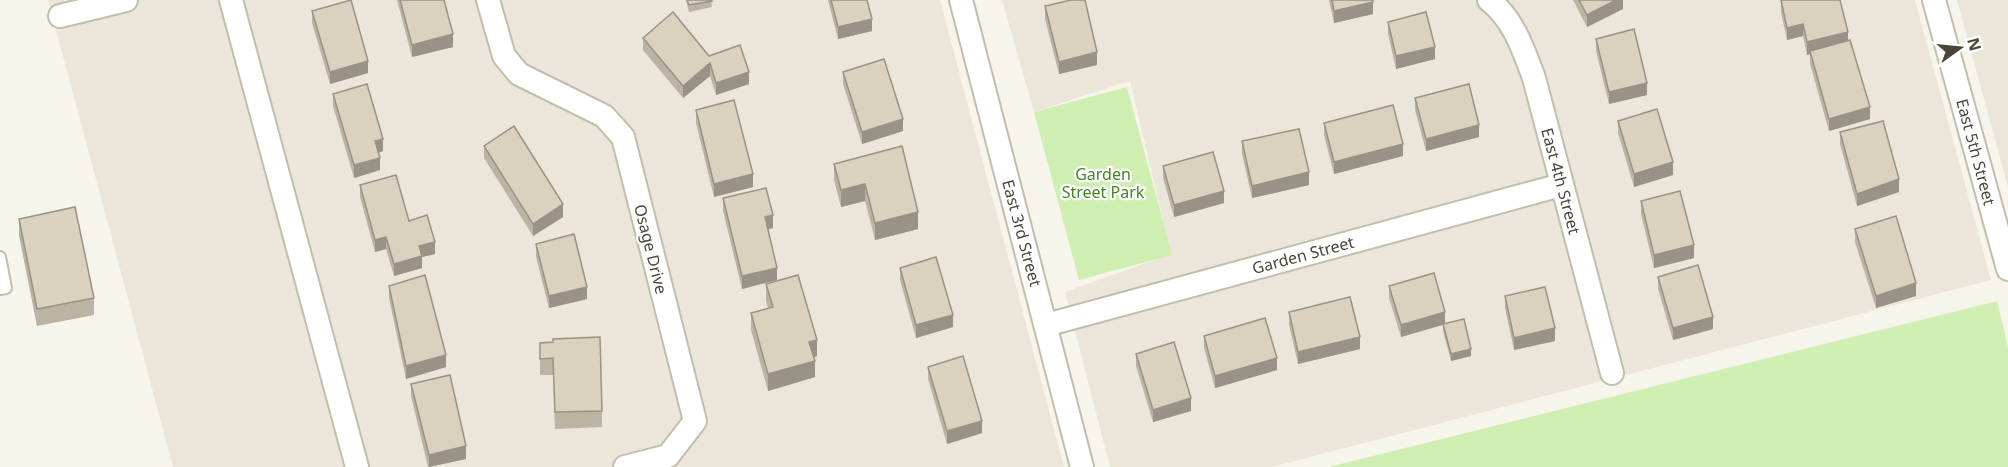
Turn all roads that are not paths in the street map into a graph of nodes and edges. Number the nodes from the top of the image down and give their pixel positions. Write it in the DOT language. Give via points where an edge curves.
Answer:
graph roads {
  1 [pos="126,0"];
  2 [pos="231,0"];
  3 [pos="488,0"];
  4 [pos="961,0"];
  5 [pos="1489,0"];
  6 [pos="1934,0"];
  7 [pos="60,16"];
  8 [pos="1561,185"];
  9 [pos="0,257"];
  10 [pos="2008,269"];
  11 [pos="0,289"];
  12 [pos="1046,325"];
  13 [pos="1612,373"];
  14 [pos="357,467"];
  15 [pos="624,467"];
  16 [pos="1082,467"];
  1 -- 7 [label="street"];
  2 -- 14 [label="street"];
  3 -- 15 [label="street, Osage Drive" via="503,51 519,74 604,116 623,137 695,421 668,456"];
  4 -- 12 [label="street, East 3rd Street"];
  5 -- 8 [label="street, East 4th Street" via="1501,10 1520,39"];
  6 -- 10 [label="street, East 5th Street"];
  8 -- 12 [label="street, Garden Street"];
  8 -- 13 [label="street, East 4th Street"];
  9 -- 11 [label="lane" via="6,288"];
  12 -- 16 [label="street, East 3rd Street"];
}
